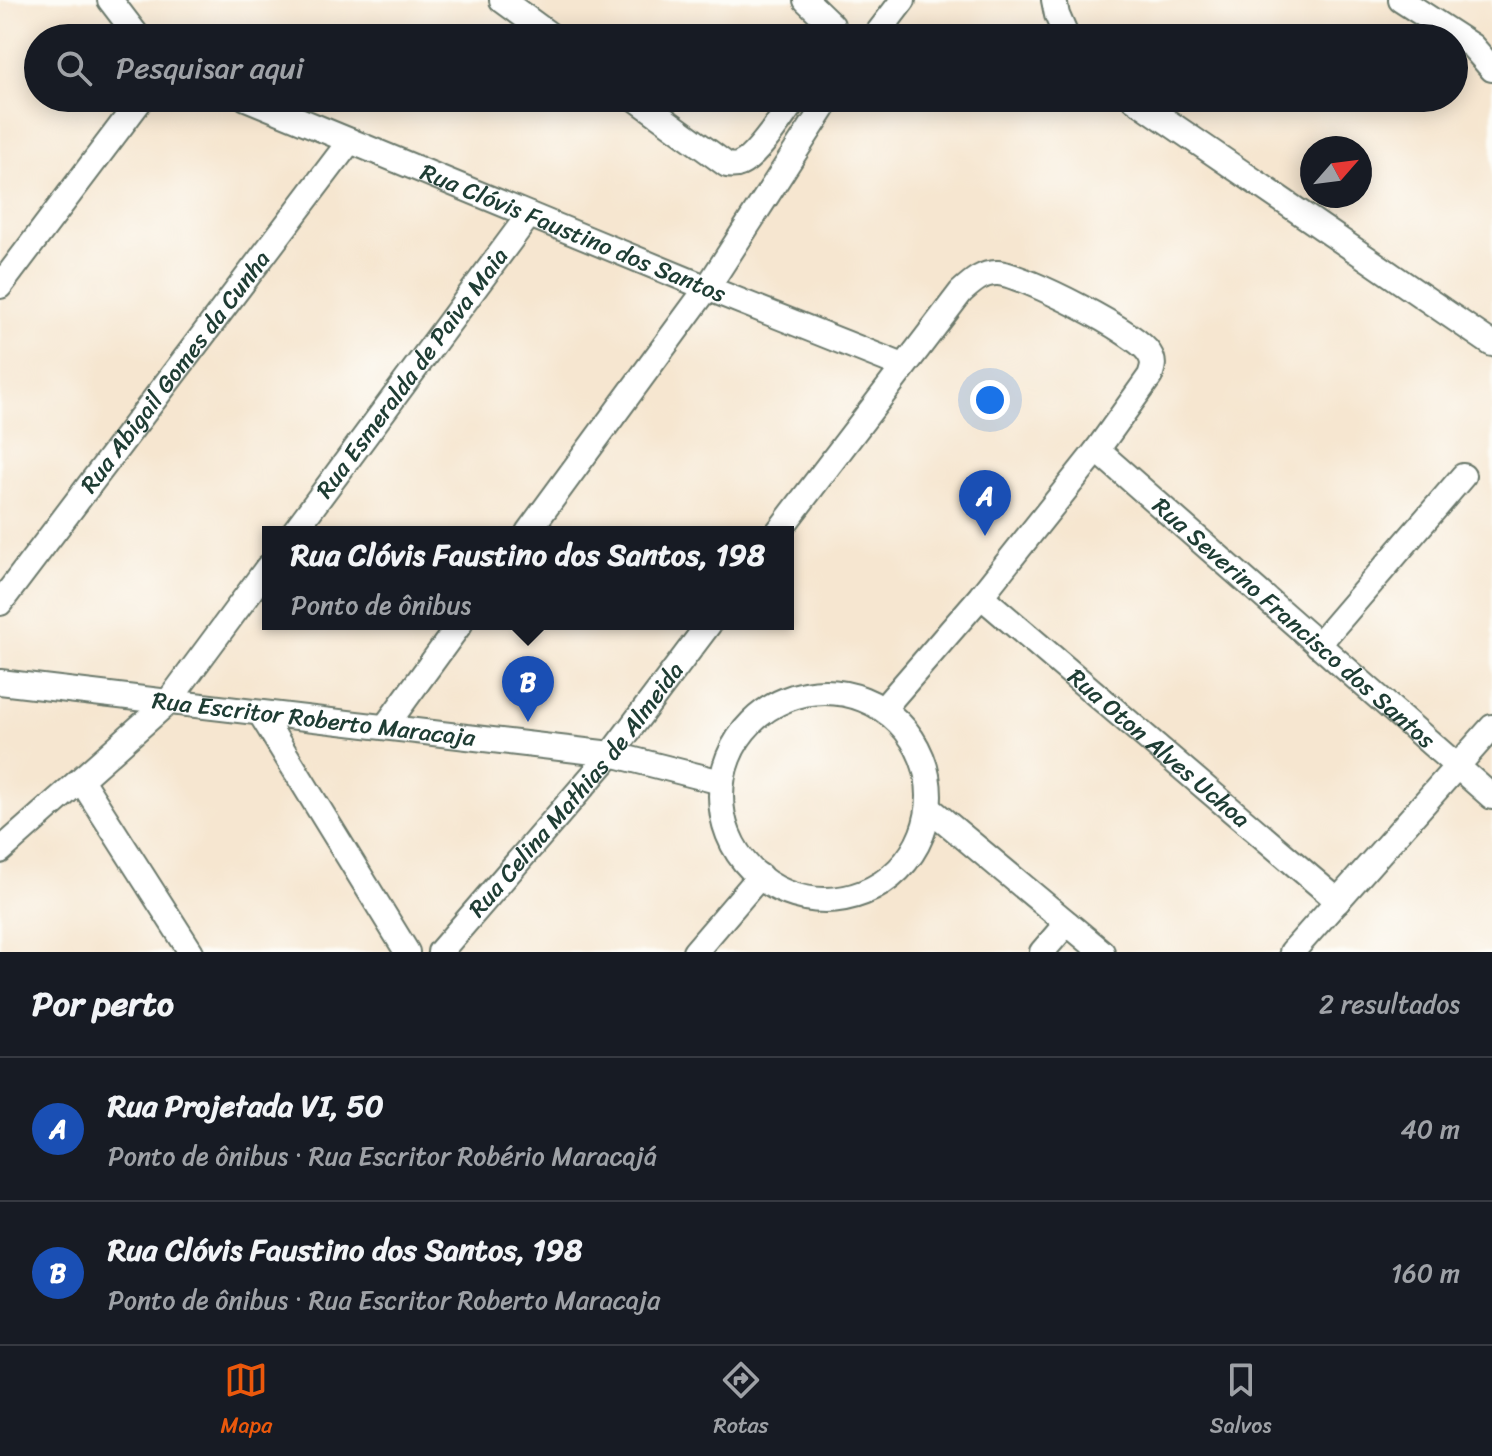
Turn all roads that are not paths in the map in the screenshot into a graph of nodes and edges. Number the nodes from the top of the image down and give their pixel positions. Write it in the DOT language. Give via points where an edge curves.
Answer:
graph roads {
  1 [pos="110,0"];
  2 [pos="502,0"];
  3 [pos="806,0"];
  4 [pos="903,0"];
  5 [pos="1054,0"];
  6 [pos="1401,0"];
  7 [pos="128,24"];
  8 [pos="535,24"];
  9 [pos="831,24"];
  10 [pos="885,24"];
  11 [pos="1061,24"];
  12 [pos="1447,24"];
  13 [pos="1482,42"];
  14 [pos="1492,69"];
  15 [pos="131,112"];
  16 [pos="280,112"];
  17 [pos="654,112"];
  18 [pos="785,112"];
  19 [pos="821,112"];
  20 [pos="1153,112"];
  21 [pos="350,141"];
  22 [pos="529,215"];
  23 [pos="0,286"];
  24 [pos="707,288"];
  25 [pos="1492,344"];
  26 [pos="903,366"];
  27 [pos="1097,450"];
  28 [pos="1463,476"];
  29 [pos="298,526"];
  30 [pos="532,526"];
  31 [pos="783,526"];
  32 [pos="262,575"];
  33 [pos="981,596"];
  34 [pos="0,603"];
  35 [pos="456,630"];
  36 [pos="704,630"];
  37 [pos="1318,645"];
  38 [pos="0,682"];
  39 [pos="168,702"];
  40 [pos="883,709"];
  41 [pos="260,713"];
  42 [pos="385,727"];
  43 [pos="1492,727"];
  44 [pos="611,754"];
  45 [pos="1457,767"];
  46 [pos="81,780"];
  47 [pos="721,782"];
  48 [pos="1492,797"];
  49 [pos="929,808"];
  50 [pos="0,851"];
  51 [pos="760,876"];
  52 [pos="1338,901"];
  53 [pos="1067,923"];
  54 [pos="191,952"];
  55 [pos="407,952"];
  56 [pos="440,952"];
  57 [pos="695,952"];
  58 [pos="1042,952"];
  59 [pos="1102,952"];
  60 [pos="1292,952"];
  1 -- 7 [label="street"];
  2 -- 8 [label="street"];
  3 -- 9 [label="street"];
  4 -- 10 [label="street"];
  5 -- 11 [label="street"];
  6 -- 12 [label="street"];
  13 -- 14 [label="street"];
  15 -- 23 [label="street"];
  16 -- 21 [label="street, Rua Clóvis Faustino dos Santos"];
  17 -- 18 [label="street" via="727,165 738,166"];
  19 -- 24 [label="street"];
  20 -- 25 [label="street"];
  21 -- 22 [label="street, Rua Clóvis Faustino dos Santos"];
  21 -- 34 [label="street, Rua Abigail Gomes da Cunha"];
  22 -- 24 [label="street, Rua Clóvis Faustino dos Santos"];
  22 -- 29 [label="street, Rua Esmeralda de Paiva Maia"];
  24 -- 26 [label="street, Rua Clóvis Faustino dos Santos"];
  24 -- 30 [label="street"];
  26 -- 27 [label="street" via="961,292 987,273 1020,278 1132,336 1151,356 1150,376"];
  26 -- 31 [label="street"];
  27 -- 33 [label="street"];
  27 -- 37 [label="street, Rua Severino Francisco dos Santos"];
  28 -- 37 [label="street"];
  32 -- 39 [label="street"];
  33 -- 40 [label="street"];
  33 -- 52 [label="street, Rua Oton Alves Uchoa"];
  35 -- 42 [label="street"];
  36 -- 44 [label="street, Rua Celina Mathias de Almeida"];
  37 -- 45 [label="street, Rua Severino Francisco dos Santos"];
  38 -- 39 [label="street, Rua Escritor Roberto Maracaja"];
  39 -- 41 [label="street, Rua Escritor Roberto Maracaja"];
  39 -- 46 [label="street"];
  40 -- 47 [label="street" via="850,694 815,691 782,700 745,729 732,748"];
  40 -- 49 [label="street" via="920,752"];
  41 -- 42 [label="street, Rua Escritor Roberto Maracaja"];
  41 -- 55 [label="street"];
  42 -- 44 [label="street, Rua Escritor Roberto Maracaja"];
  43 -- 45 [label="street"];
  44 -- 47 [label="street, Rua Escritor Roberto Maracaja"];
  44 -- 56 [label="street, Rua Celina Mathias de Almeida"];
  45 -- 48 [label="street, Rua Severino Francisco dos Santos"];
  45 -- 52 [label="street"];
  46 -- 50 [label="street"];
  46 -- 54 [label="street"];
  47 -- 51 [label="street" via="723,817 736,850"];
  49 -- 51 [label="street" via="920,839 903,865 878,886 849,898 818,900 787,893"];
  49 -- 53 [label="street"];
  51 -- 57 [label="street"];
  52 -- 60 [label="street"];
  53 -- 58 [label="street"];
  53 -- 59 [label="street"];
}
